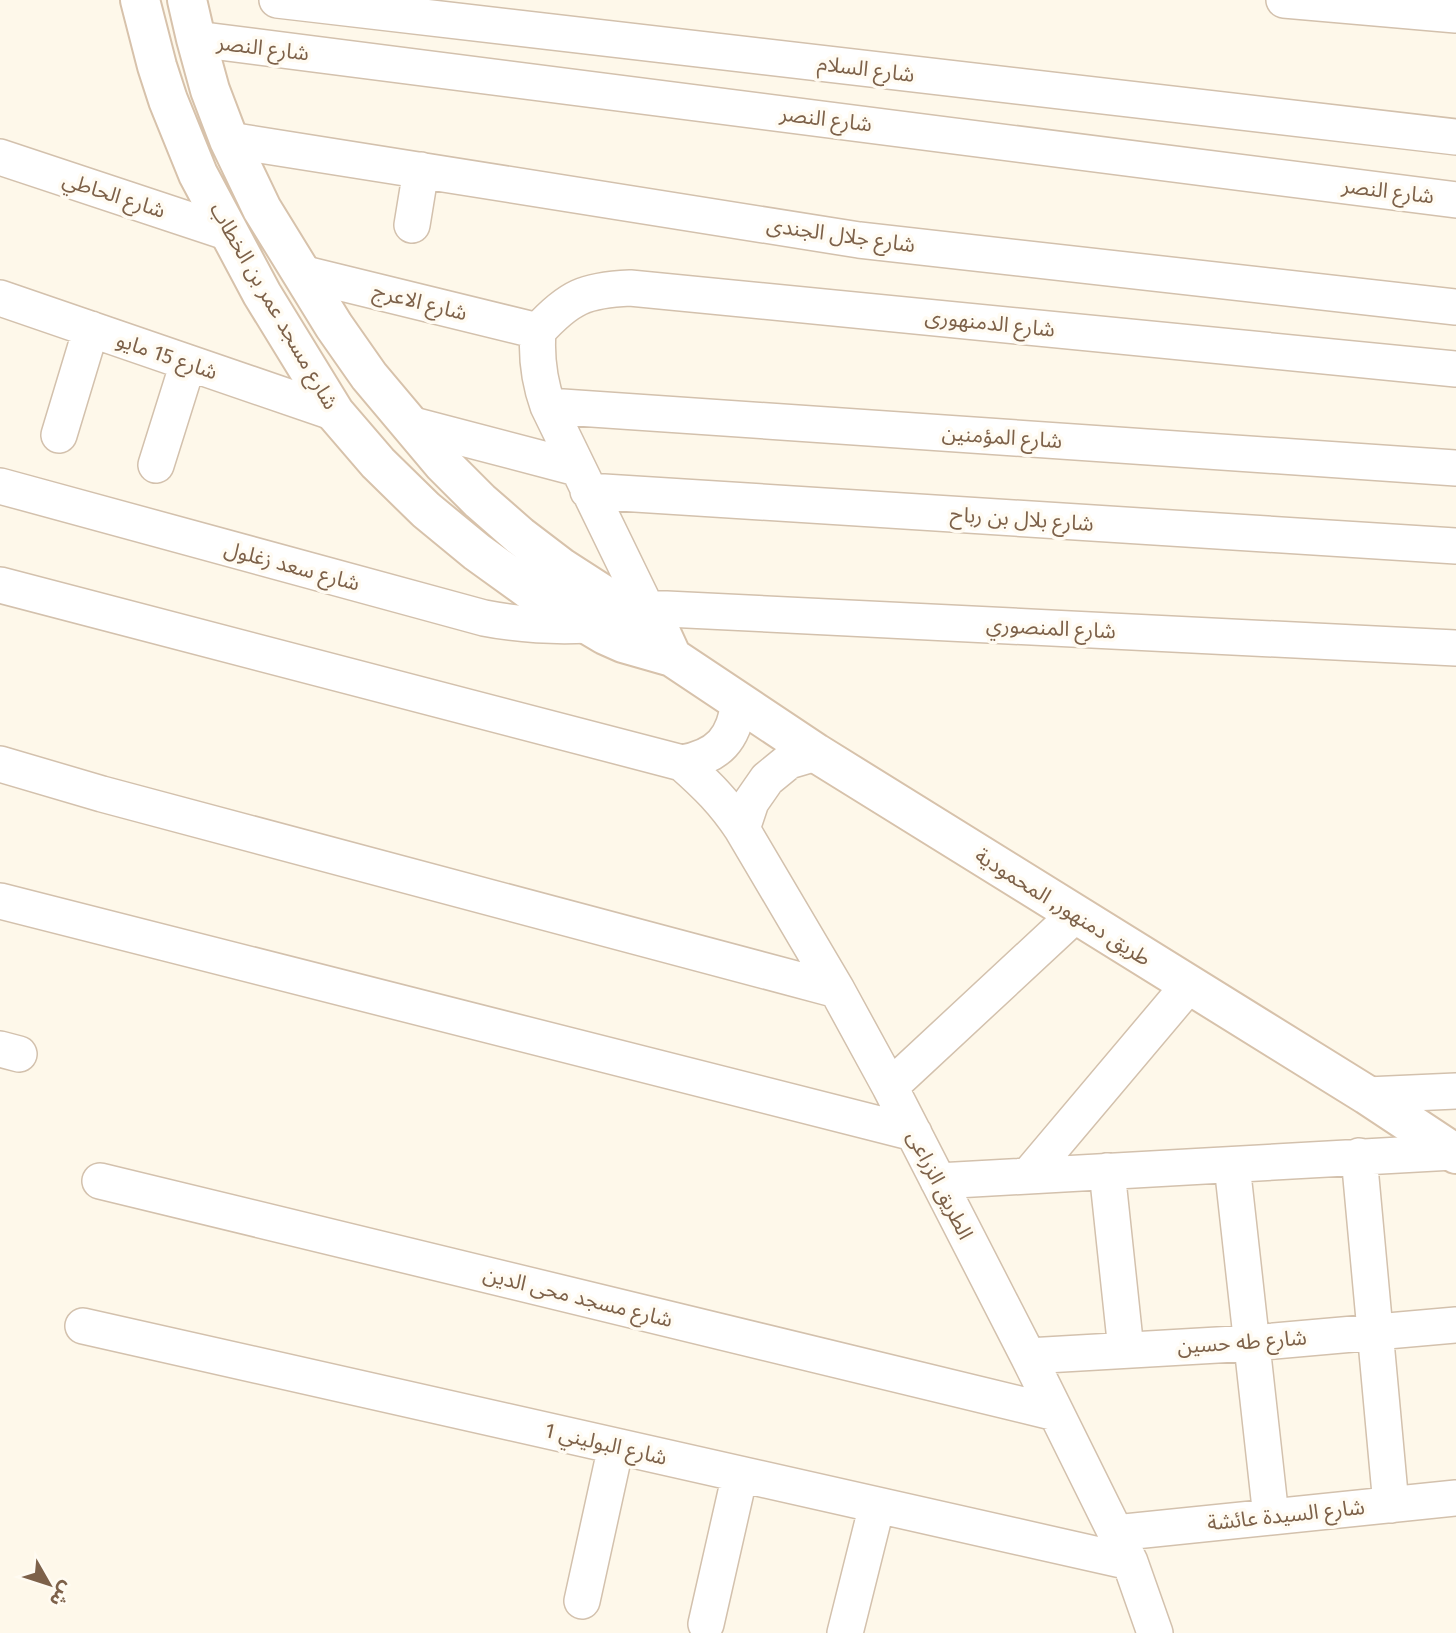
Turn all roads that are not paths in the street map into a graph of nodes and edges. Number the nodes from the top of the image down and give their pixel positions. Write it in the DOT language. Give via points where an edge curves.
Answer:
graph roads {
  1 [pos="140,0"];
  2 [pos="187,0"];
  3 [pos="277,0"];
  4 [pos="1284,0"];
  5 [pos="1456,15"];
  6 [pos="195,39"];
  7 [pos="1456,137"];
  8 [pos="229,140"];
  9 [pos="0,157"];
  10 [pos="421,170"];
  11 [pos="1456,200"];
  12 [pos="412,225"];
  13 [pos="229,233"];
  14 [pos="302,274"];
  15 [pos="0,298"];
  16 [pos="1456,307"];
  17 [pos="91,329"];
  18 [pos="538,331"];
  19 [pos="188,363"];
  20 [pos="1456,369"];
  21 [pos="548,406"];
  22 [pos="335,413"];
  23 [pos="408,424"];
  24 [pos="59,435"];
  25 [pos="156,465"];
  26 [pos="1456,468"];
  27 [pos="583,480"];
  28 [pos="0,486"];
  29 [pos="1456,546"];
  30 [pos="0,585"];
  31 [pos="649,615"];
  32 [pos="588,625"];
  33 [pos="1456,648"];
  34 [pos="672,657"];
  35 [pos="738,702"];
  36 [pos="816,753"];
  37 [pos="682,763"];
  38 [pos="0,764"];
  39 [pos="742,829"];
  40 [pos="0,901"];
  41 [pos="1075,915"];
  42 [pos="1189,985"];
  43 [pos="837,990"];
  44 [pos="890,1087"];
  45 [pos="1456,1091"];
  46 [pos="1367,1095"];
  47 [pos="914,1133"];
  48 [pos="1454,1153"];
  49 [pos="1359,1156"];
  50 [pos="1232,1165"];
  51 [pos="1107,1171"];
  52 [pos="1028,1176"];
  53 [pos="100,1181"];
  54 [pos="938,1181"];
  55 [pos="1456,1325"];
  56 [pos="83,1326"];
  57 [pos="1375,1332"];
  58 [pos="1252,1343"];
  59 [pos="1126,1350"];
  60 [pos="1028,1356"];
  61 [pos="1056,1413"];
  62 [pos="617,1446"];
  63 [pos="740,1474"];
  64 [pos="1456,1498"];
  65 [pos="877,1505"];
  66 [pos="1391,1505"];
  67 [pos="1271,1517"];
  68 [pos="1123,1548"];
  69 [pos="582,1601"];
  70 [pos="706,1624"];
  71 [pos="845,1633"];
  72 [pos="1155,1633"];
  1 -- 13 [label="main road, شارع مسجد عمر بن الخطاب" via="168,100 198,174"];
  2 -- 6 [label="main road, شارع مسجد عمر بن الخطاب"];
  3 -- 7 [label="street, شارع السلام"];
  4 -- 5 [label="street"];
  6 -- 8 [label="main road, شارع مسجد عمر بن الخطاب"];
  6 -- 11 [label="street, شارع النصر"];
  8 -- 10 [label="street, شارع جلال الجندى"];
  8 -- 14 [label="main road, شارع مسجد عمر بن الخطاب" via="262,209"];
  9 -- 13 [label="street, شارع الحاطي"];
  10 -- 12 [label="street"];
  10 -- 16 [label="street, شارع جلال الجندى" via="859,240"];
  13 -- 22 [label="main road, شارع مسجد عمر بن الخطاب"];
  14 -- 18 [label="street, شارع الاعرج"];
  14 -- 23 [label="main road, شارع مسجد عمر بن الخطاب" via="369,376"];
  15 -- 17 [label="street, شارع 15 مايو"];
  17 -- 19 [label="street, شارع 15 مايو"];
  17 -- 24 [label="street"];
  18 -- 20 [label="street, شارع الدمنهورى" via="556,311 578,297 630,288"];
  18 -- 21 [label="street" via="538,372"];
  19 -- 22 [label="street, شارع 15 مايو"];
  19 -- 25 [label="street"];
  21 -- 26 [label="street, شارع المؤمنين"];
  21 -- 27 [label="street"];
  22 -- 32 [label="main road, شارع مسجد عمر بن الخطاب" via="426,510 509,576"];
  23 -- 27 [label="street, شارع بلال بن رباح"];
  23 -- 31 [label="main road, شارع مسجد عمر بن الخطاب" via="471,492 520,536 607,597"];
  27 -- 29 [label="street, شارع بلال بن رباح"];
  27 -- 31 [label="street"];
  28 -- 32 [label="street, شارع سعد زغلول" via="484,618 520,625"];
  30 -- 37 [label="street"];
  31 -- 33 [label="street, شارع المنصوري"];
  31 -- 34 [label="main road"];
  32 -- 34 [label="main road, شارع مسجد عمر بن الخطاب" via="623,643"];
  34 -- 35 [label="main road, طريق دمنهور, المحمودية"];
  35 -- 36 [label="main road, طريق دمنهور, المحمودية"];
  35 -- 37 [label="street" via="729,737 700,760"];
  36 -- 39 [label="street" via="789,761 767,779 751,802"];
  36 -- 41 [label="main road, طريق دمنهور, المحمودية"];
  37 -- 39 [label="street, الطريق الزراعى" via="710,787"];
  38 -- 43 [label="street"];
  39 -- 43 [label="street, الطريق الزراعى"];
  40 -- 47 [label="street"];
  41 -- 42 [label="main road, طريق دمنهور, المحمودية"];
  41 -- 44 [label="street"];
  42 -- 46 [label="main road, طريق دمنهور, المحمودية"];
  42 -- 52 [label="street"];
  43 -- 44 [label="street, الطريق الزراعى"];
  44 -- 47 [label="street, الطريق الزراعى"];
  45 -- 46 [label="street"];
  46 -- 48 [label="main road, طريق دمنهور, المحمودية"];
  47 -- 54 [label="street, الطريق الزراعى"];
  48 -- 49 [label="street"];
  49 -- 50 [label="street"];
  49 -- 57 [label="street"];
  50 -- 51 [label="street"];
  50 -- 58 [label="street"];
  51 -- 52 [label="street"];
  51 -- 59 [label="street"];
  52 -- 54 [label="street"];
  53 -- 61 [label="street, شارع مسجد محى الدين"];
  54 -- 60 [label="street, الطريق الزراعى"];
  55 -- 57 [label="street, شارع طه حسين"];
  56 -- 62 [label="street, شارع البوليني 1"];
  57 -- 58 [label="street, شارع طه حسين"];
  57 -- 66 [label="street"];
  58 -- 59 [label="street, شارع طه حسين"];
  58 -- 67 [label="street"];
  59 -- 60 [label="street, شارع طه حسين"];
  60 -- 61 [label="street, الطريق الزراعى"];
  61 -- 68 [label="street, الطريق الزراعى"];
  62 -- 63 [label="street, شارع البوليني 1"];
  62 -- 69 [label="street"];
  63 -- 65 [label="street, شارع البوليني 1"];
  63 -- 70 [label="street"];
  64 -- 66 [label="street, شارع السيدة عائشة"];
  65 -- 68 [label="street, شارع البوليني 1"];
  65 -- 71 [label="street"];
  66 -- 67 [label="street, شارع السيدة عائشة"];
  67 -- 68 [label="street, شارع السيدة عائشة"];
  68 -- 72 [label="street, الطريق الزراعى"];
}
